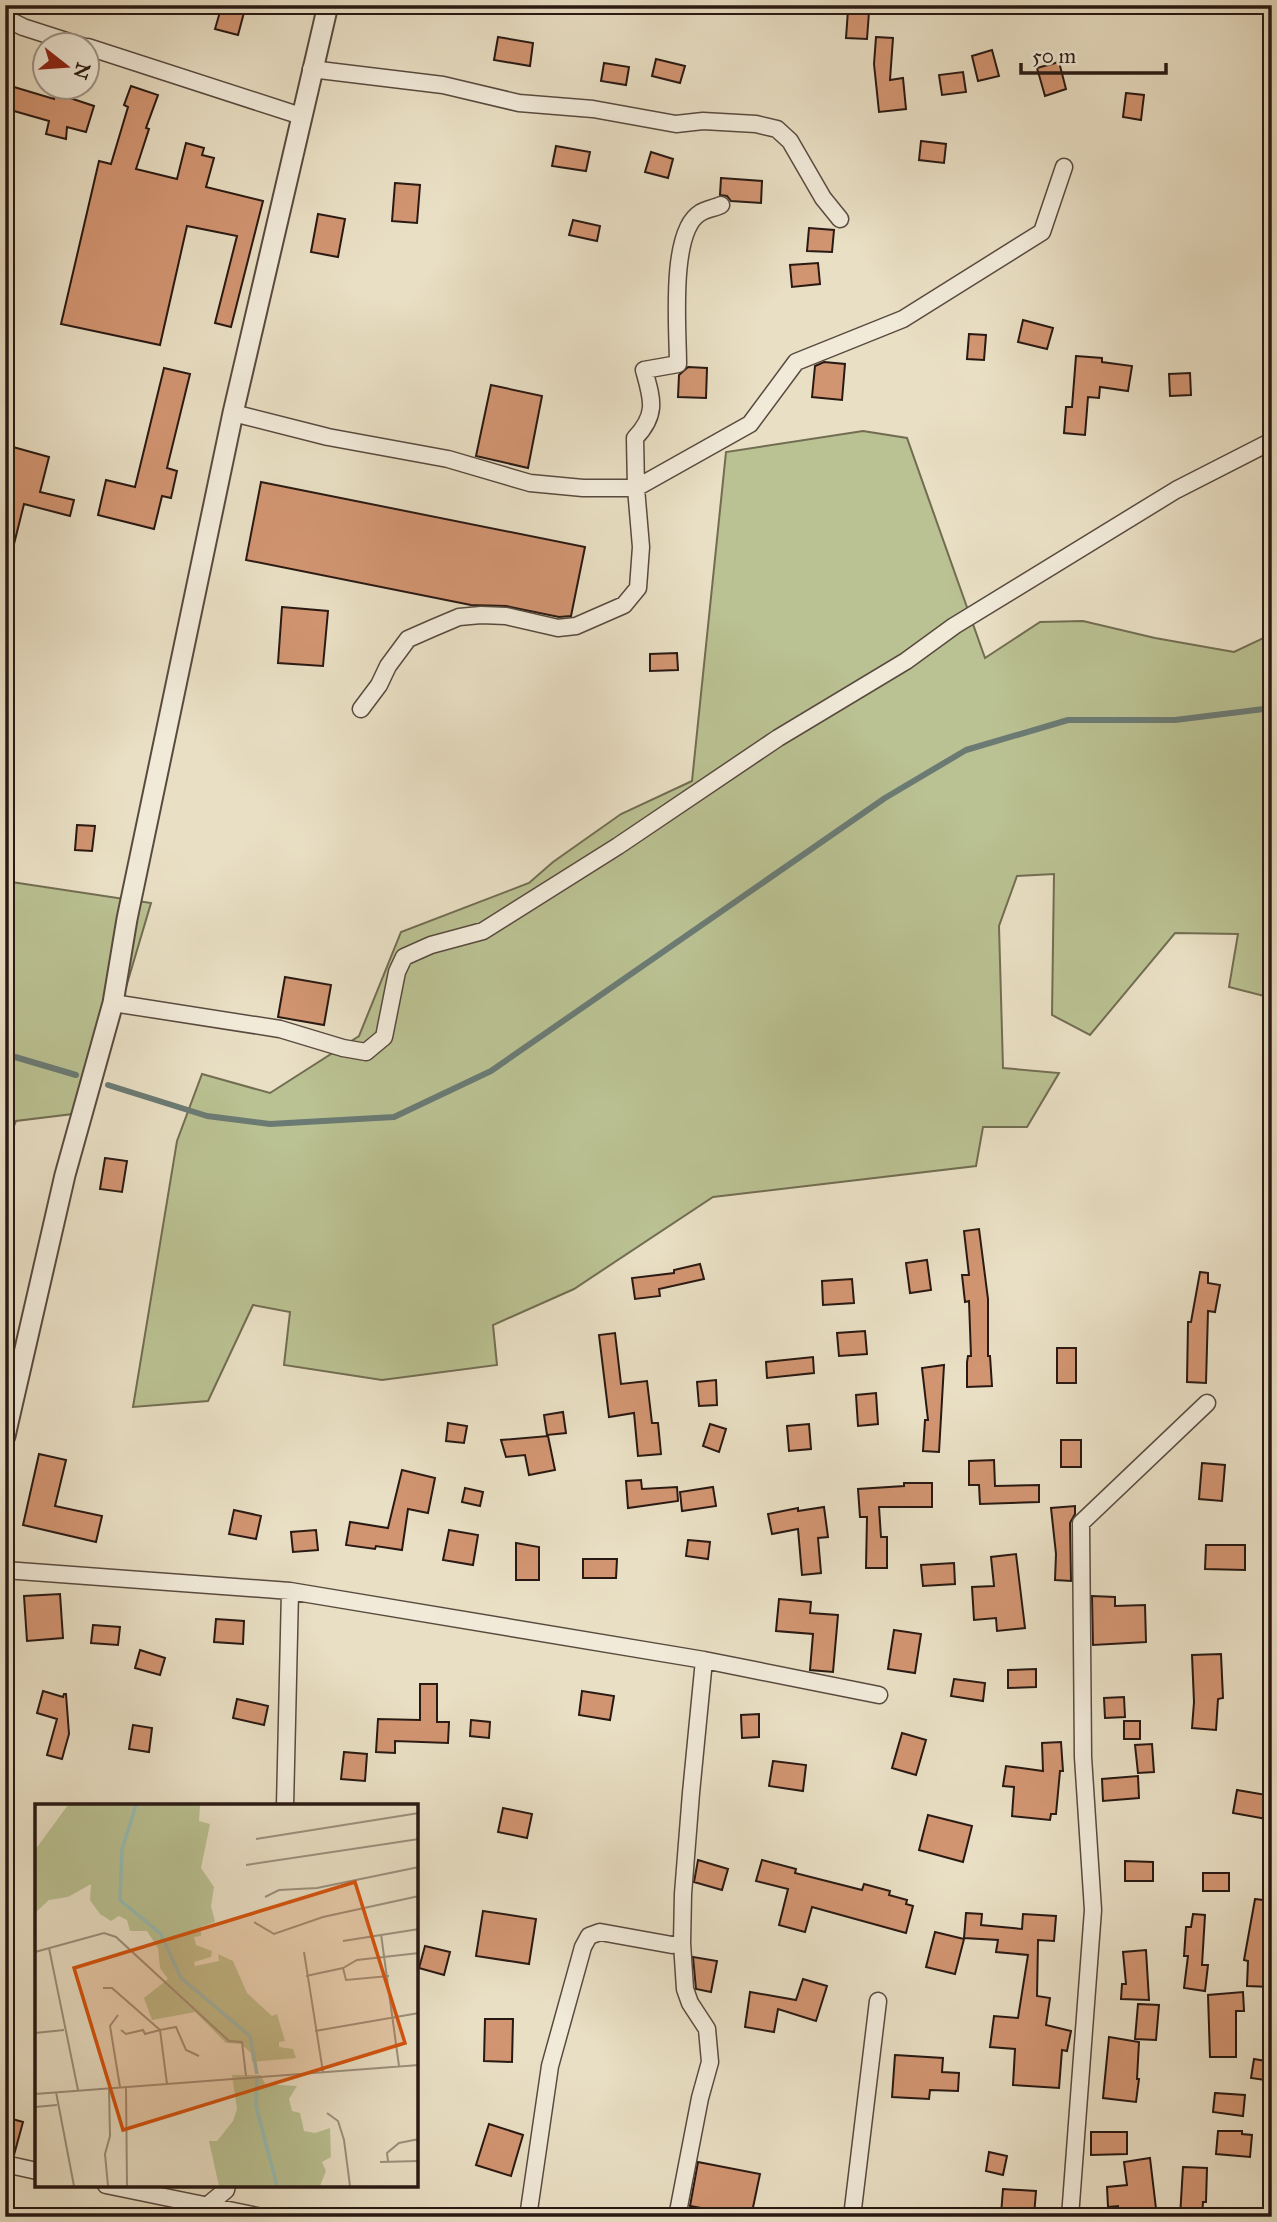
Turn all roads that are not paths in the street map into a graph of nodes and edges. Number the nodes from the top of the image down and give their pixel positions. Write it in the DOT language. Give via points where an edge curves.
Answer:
graph roads {
  1 [pos="328,5"];
  2 [pos="5,18"];
  3 [pos="39,32"];
  4 [pos="102,52"];
  5 [pos="312,69"];
  6 [pos="302,116"];
  7 [pos="1064,167"];
  8 [pos="721,205"];
  9 [pos="840,219"];
  10 [pos="233,413"];
  11 [pos="1272,440"];
  12 [pos="636,488"];
  13 [pos="361,709"];
  14 [pos="113,1003"];
  15 [pos="1207,1403"];
  16 [pos="5,1436"];
  17 [pos="5,1570"];
  18 [pos="290,1591"];
  19 [pos="705,1660"];
  20 [pos="879,1695"];
  21 [pos="285,1804"];
  22 [pos="682,1944"];
  23 [pos="878,2001"];
  24 [pos="5,2164"];
  25 [pos="35,2171"];
  26 [pos="114,2187"];
  27 [pos="227,2187"];
  28 [pos="209,2211"];
  29 [pos="262,2217"];
  30 [pos="528,2217"];
  31 [pos="677,2217"];
  32 [pos="852,2217"];
  33 [pos="1070,2217"];
  1 -- 5 [label="street"];
  2 -- 3 [label="street"];
  4 -- 6 [label="street"];
  5 -- 6 [label="street"];
  5 -- 9 [label="street" via="443,85 520,103 593,109 676,124 704,121 777,129 790,141"];
  6 -- 10 [label="street"];
  7 -- 12 [label="street" via="1042,232 903,319 796,362 750,424"];
  8 -- 12 [label="street" via="699,214 686,231 676,275 678,364 644,370 652,398 648,424 635,438"];
  10 -- 12 [label="street" via="328,437 448,459 530,482"];
  10 -- 14 [label="street"];
  11 -- 14 [label="street" via="1175,490 954,625 906,661 778,738 482,931 404,957 384,1037 366,1052 280,1029"];
  12 -- 13 [label="street" via="642,547 638,587 624,605 576,626 558,628 493,615 459,617 441,624 408,639"];
  14 -- 16 [label="street" via="65,1175"];
  15 -- 33 [label="street" via="1081,1523 1083,1756 1093,1910"];
  17 -- 18 [label="street"];
  18 -- 19 [label="street"];
  18 -- 21 [label="street"];
  19 -- 20 [label="street"];
  19 -- 22 [label="street"];
  22 -- 30 [label="street" via="600,1932 589,1936 550,2066"];
  22 -- 31 [label="street" via="685,1989 707,2029 710,2062"];
  23 -- 32 [label="street"];
  24 -- 25 [label="street"];
  26 -- 28 [label="street"];
  27 -- 28 [label="street"];
  28 -- 29 [label="street"];
}
